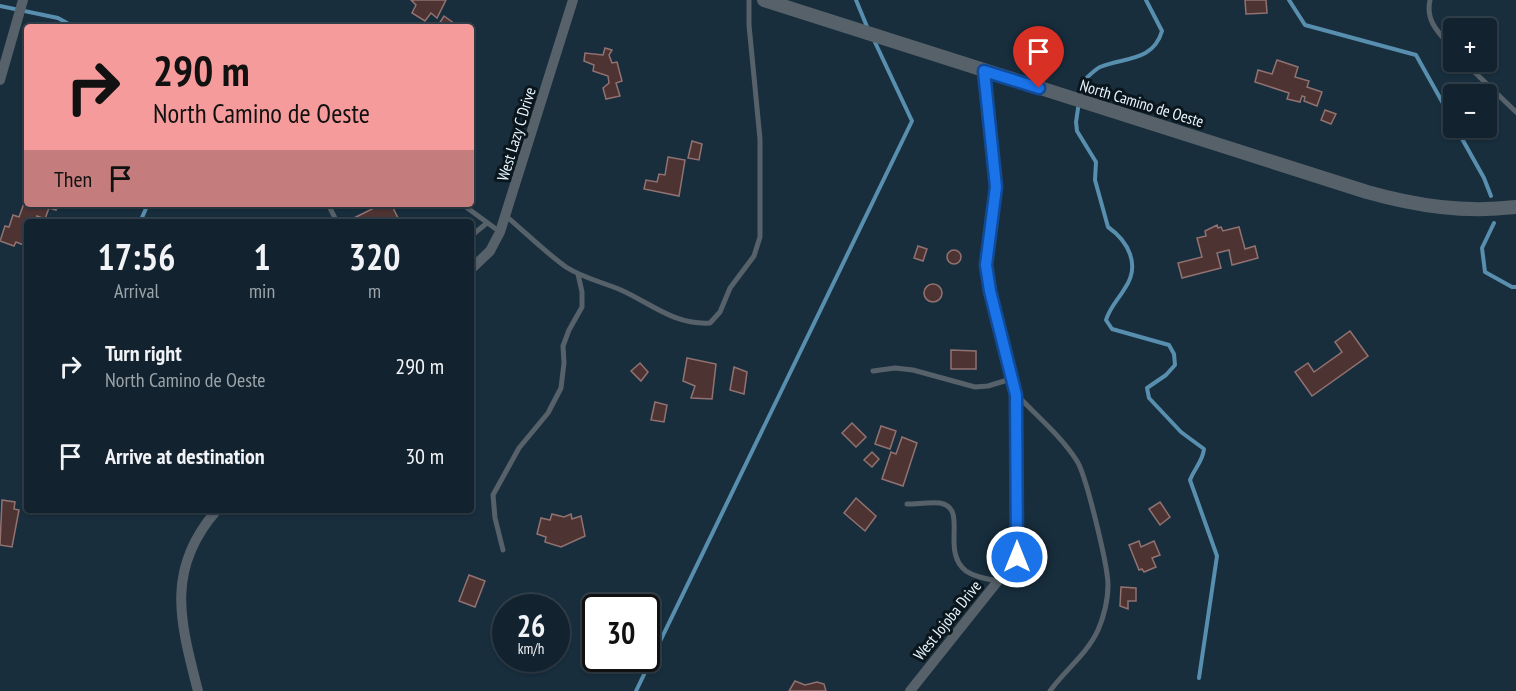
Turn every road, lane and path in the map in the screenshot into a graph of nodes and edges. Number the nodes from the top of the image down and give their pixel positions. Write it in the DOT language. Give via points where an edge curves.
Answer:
graph roads {
  1 [pos="23,0"];
  2 [pos="573,0"];
  3 [pos="749,0"];
  4 [pos="764,0"];
  5 [pos="1430,0"];
  6 [pos="1443,37"];
  7 [pos="984,71"];
  8 [pos="1474,72"];
  9 [pos="0,80"];
  10 [pos="1516,112"];
  11 [pos="466,207"];
  12 [pos="1516,207"];
  13 [pos="506,216"];
  14 [pos="487,223"];
  15 [pos="500,232"];
  16 [pos="474,234"];
  17 [pos="474,266"];
  18 [pos="578,274"];
  19 [pos="873,370"];
  20 [pos="1012,379"];
  21 [pos="1016,395"];
  22 [pos="906,504"];
  23 [pos="215,513"];
  24 [pos="503,550"];
  25 [pos="998,581"];
  26 [pos="198,691"];
  27 [pos="910,691"];
  28 [pos="1050,691"];
  1 -- 9 [label="street"];
  2 -- 13 [label="street, West Lazy C Drive"];
  3 -- 18 [label="lane" via="760,139 760,237 754,256 730,288 720,312 710,323 692,324"];
  4 -- 7 [label="street, North Camino de Oeste"];
  5 -- 6 [label="lane" via="1427,13"];
  7 -- 12 [label="street, North Camino de Oeste" via="1405,202 1464,210"];
  7 -- 20 [label="street, West Jojoba Drive" via="996,187 986,265"];
  8 -- 10 [label="lane"];
  11 -- 14 [label="lane"];
  13 -- 15 [label="street, West Lazy C Drive"];
  13 -- 18 [label="lane"];
  14 -- 15 [label="lane"];
  14 -- 16 [label="lane"];
  15 -- 17 [label="street, West Lazy C Drive" via="490,251"];
  18 -- 24 [label="lane" via="582,307 563,346 561,388 492,495"];
  19 -- 20 [label="lane" via="913,370 975,387"];
  20 -- 21 [label="street, West Jojoba Drive"];
  21 -- 25 [label="street, West Jojoba Drive" via="1017,557"];
  21 -- 28 [label="lane" via="1057,436 1083,472 1108,585 1098,630 1077,662"];
  22 -- 25 [label="lane" via="940,504 950,508 955,518 954,553 959,564 968,572"];
  23 -- 26 [label="street" via="188,553 182,574 181,608"];
  25 -- 27 [label="street, West Jojoba Drive"];
}
